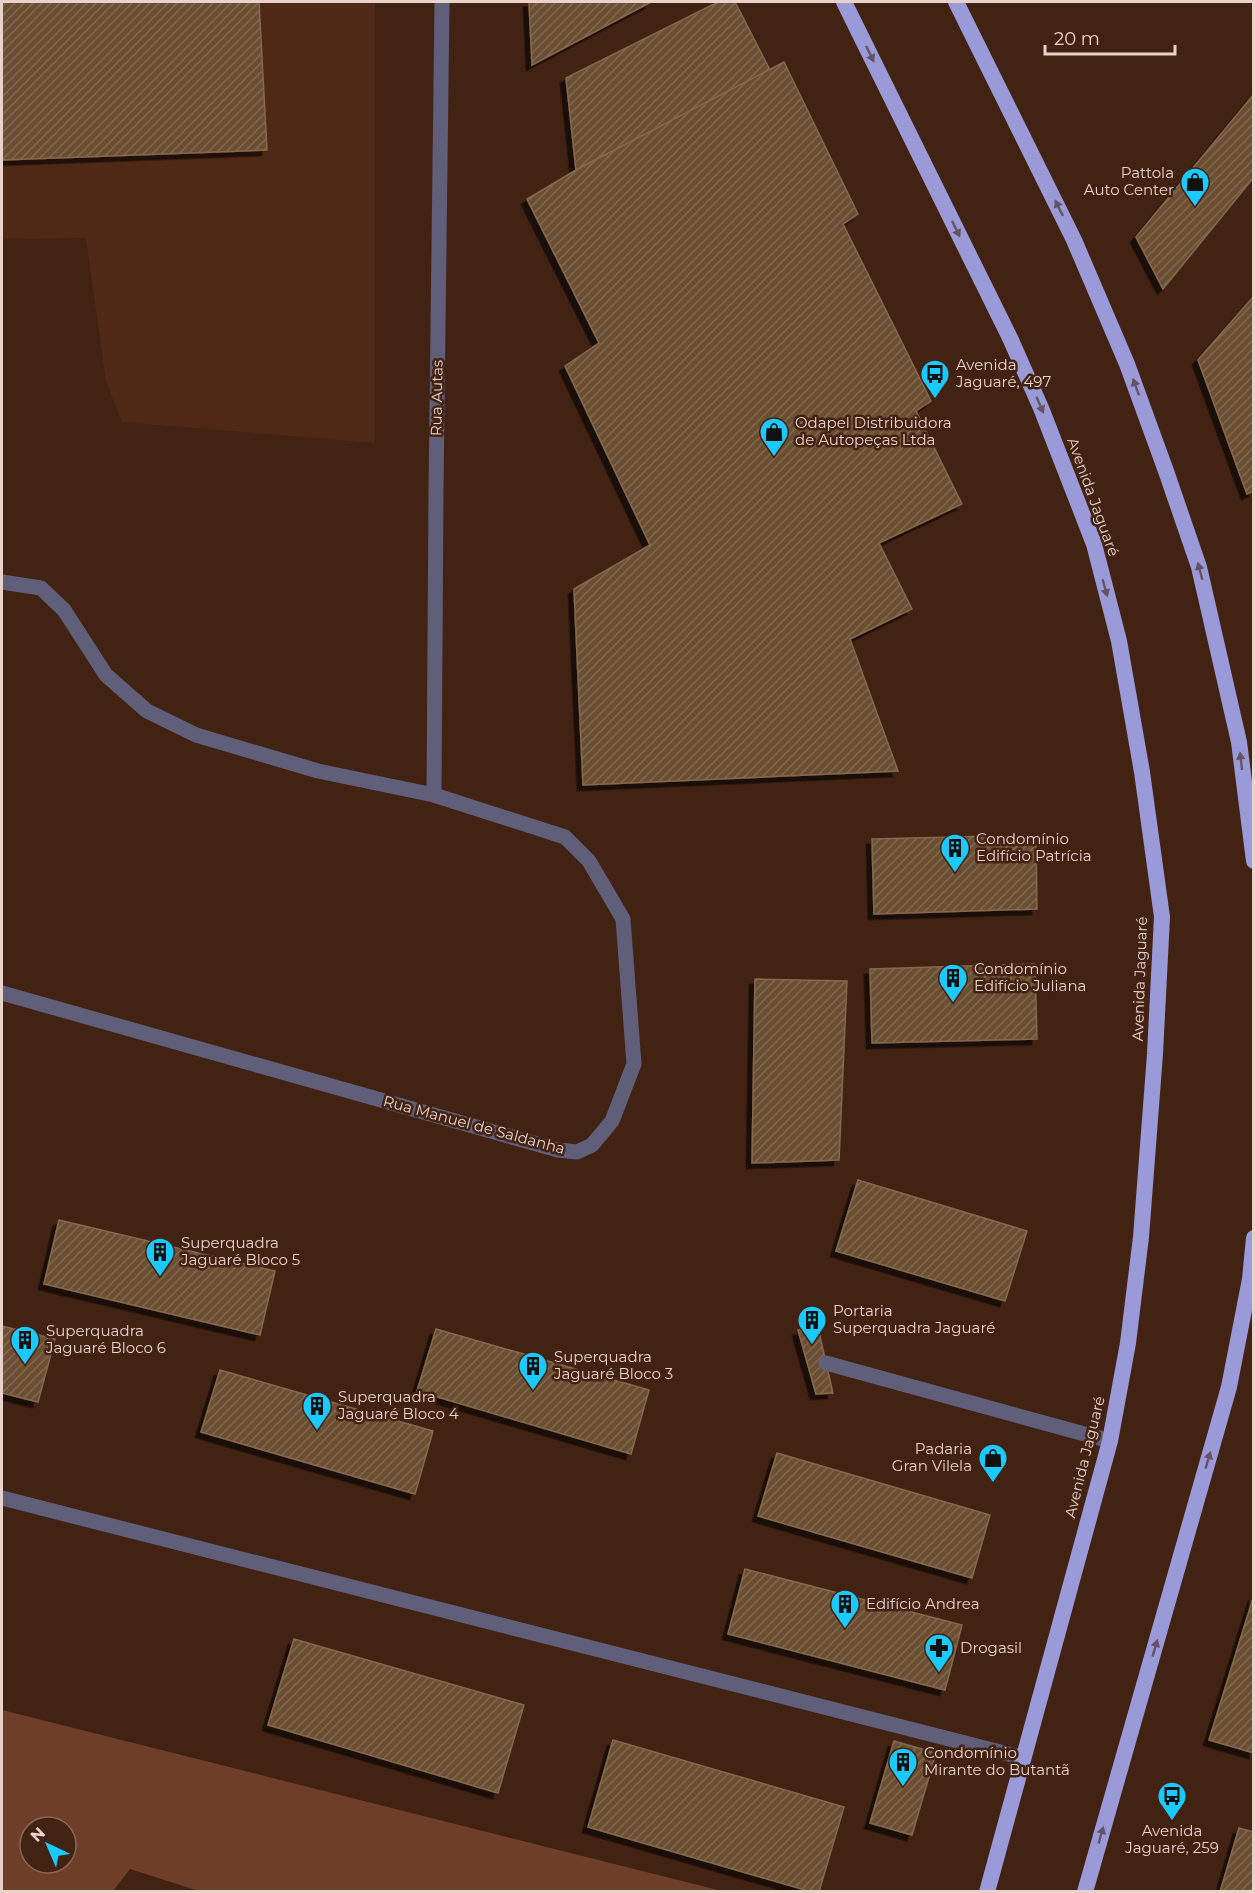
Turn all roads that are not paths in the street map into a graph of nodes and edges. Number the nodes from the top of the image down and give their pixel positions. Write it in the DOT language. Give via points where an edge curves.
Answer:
graph roads {
  1 [pos="442,2"];
  2 [pos="844,2"];
  3 [pos="956,2"];
  4 [pos="2,582"];
  5 [pos="434,795"];
  6 [pos="1254,861"];
  7 [pos="2,993"];
  8 [pos="1254,1238"];
  9 [pos="826,1363"];
  10 [pos="1110,1442"];
  11 [pos="2,1498"];
  12 [pos="1024,1758"];
  13 [pos="987,1892"];
  14 [pos="1085,1892"];
  1 -- 5 [label="street, Rua Autas"];
  2 -- 10 [label="highway, Avenida Jaguaré, one-way" via="1041,408 1094,544 1119,641 1162,917 1141,1237"];
  6 -- 3 [label="highway, one-way" via="1239,742 1199,567 1166,471 1127,364 1074,240"];
  4 -- 5 [label="street, Rua Manuel de Saldanha" via="41,588 64,610 106,675 147,711 186,731 318,771"];
  5 -- 7 [label="street, Rua Manuel de Saldanha" via="565,837 589,861 623,919 634,1064 612,1120 592,1144 577,1152 558,1150"];
  14 -- 8 [label="highway, one-way" via="1229,1387"];
  9 -- 10 [label="street"];
  10 -- 12 [label="highway, Avenida Jaguaré"];
  11 -- 12 [label="street"];
  12 -- 13 [label="highway, Avenida Jaguaré"];
}
